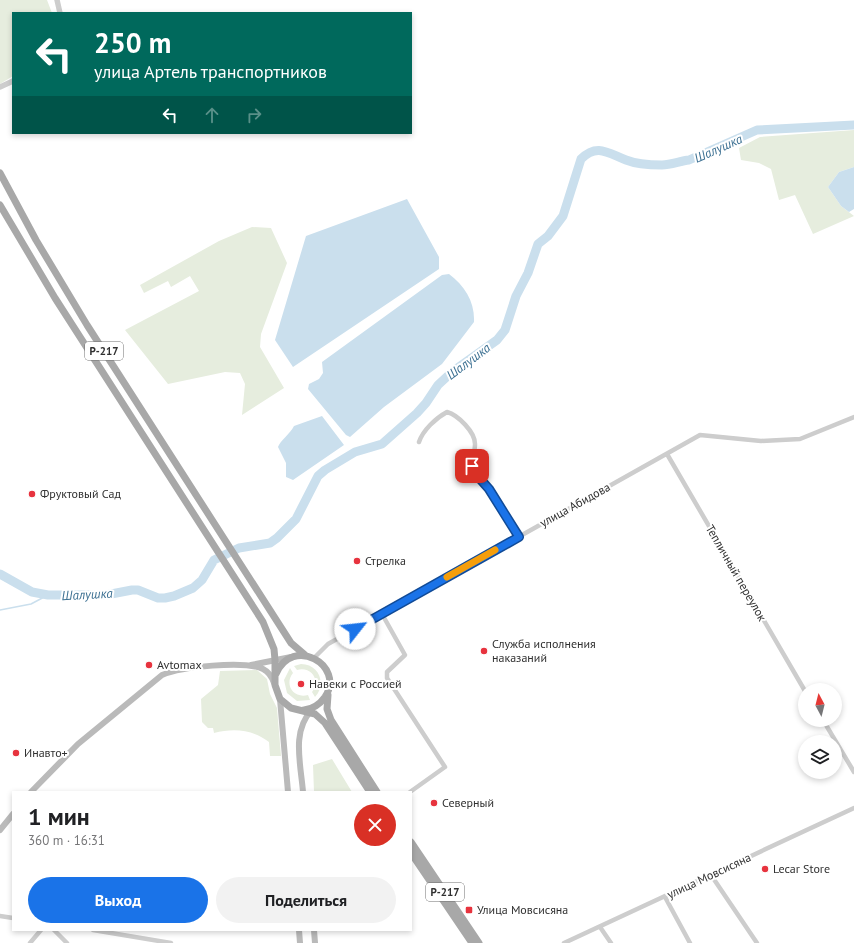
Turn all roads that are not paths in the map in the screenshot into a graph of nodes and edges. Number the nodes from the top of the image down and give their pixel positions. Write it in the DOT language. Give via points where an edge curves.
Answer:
graph roads {
  1 [pos="57,0"];
  2 [pos="60,12"];
  3 [pos="12,82"];
  4 [pos="0,88"];
  5 [pos="0,173"];
  6 [pos="0,205"];
  7 [pos="854,417"];
  8 [pos="419,442"];
  9 [pos="667,454"];
  10 [pos="519,537"];
  11 [pos="382,614"];
  12 [pos="305,655"];
  13 [pos="296,656"];
  14 [pos="314,658"];
  15 [pos="275,660"];
  16 [pos="249,666"];
  17 [pos="275,682"];
  18 [pos="800,683"];
  19 [pos="328,690"];
  20 [pos="280,699"];
  21 [pos="316,706"];
  22 [pos="298,710"];
  23 [pos="310,712"];
  24 [pos="827,727"];
  25 [pos="854,772"];
  26 [pos="32,791"];
  27 [pos="288,791"];
  28 [pos="303,791"];
  29 [pos="369,791"];
  30 [pos="377,791"];
  31 [pos="411,791"];
  32 [pos="854,808"];
  33 [pos="12,815"];
  34 [pos="0,830"];
  35 [pos="412,843"];
  36 [pos="412,854"];
  37 [pos="711,875"];
  38 [pos="665,897"];
  39 [pos="0,916"];
  40 [pos="12,918"];
  41 [pos="600,927"];
  42 [pos="40,931"];
  43 [pos="55,931"];
  44 [pos="99,931"];
  45 [pos="299,931"];
  46 [pos="314,931"];
  47 [pos="30,943"];
  48 [pos="67,943"];
  49 [pos="171,943"];
  50 [pos="300,943"];
  51 [pos="315,943"];
  52 [pos="472,943"];
  53 [pos="479,943"];
  54 [pos="564,943"];
  55 [pos="611,943"];
  56 [pos="690,943"];
  57 [pos="757,943"];
  1 -- 2 [label="street"];
  3 -- 4 [label="street"];
  5 -- 12 [label="main road, Р-217" via="86,325 291,642"];
  6 -- 15 [label="main road, Р-217" via="47,286 266,626"];
  7 -- 9 [label="street, улица Абидова" via="800,439 751,441 702,435"];
  8 -- 10 [label="street" via="425,431 447,412 451,412 465,425 475,444 473,470 489,489"];
  9 -- 10 [label="street, улица Абидова"];
  9 -- 18 [label="street, Тепличный переулок"];
  10 -- 11 [label="street, улица Абидова"];
  11 -- 14 [label="street, улица Абидова" via="328,644"];
  11 -- 31 [label="street" via="405,655 387,672 387,678 445,767"];
  12 -- 13 [label="main road"];
  12 -- 14 [label="main road, Р-217"];
  13 -- 15 [label="main road"];
  13 -- 17 [label="main road" via="284,662"];
  14 -- 19 [label="main road" via="325,668 328,675"];
  15 -- 16 [label="main road"];
  15 -- 17 [label="main road"];
  16 -- 17 [label="main road" via="268,673"];
  16 -- 26 [label="main road" via="198,666 173,670 162,675 78,744"];
  17 -- 20 [label="main road"];
  19 -- 21 [label="main road"];
  19 -- 30 [label="main road" via="326,704 331,720"];
  20 -- 22 [label="main road"];
  20 -- 27 [label="main road"];
  21 -- 22 [label="main road"];
  21 -- 23 [label="main road"];
  22 -- 23 [label="main road"];
  23 -- 28 [label="main road" via="299,733"];
  23 -- 29 [label="main road" via="325,723"];
  24 -- 25 [label="street"];
  32 -- 37 [label="street, улица Мовсисяна"];
  33 -- 34 [label="main road"];
  35 -- 53 [label="main road, Р-217"];
  36 -- 52 [label="main road, Р-217"];
  37 -- 38 [label="street, улица Мовсисяна"];
  37 -- 57 [label="street"];
  38 -- 41 [label="street, улица Мовсисяна"];
  38 -- 56 [label="street"];
  39 -- 40 [label="street"];
  41 -- 54 [label="street, улица Мовсисяна"];
  41 -- 55 [label="street"];
  42 -- 47 [label="street"];
  43 -- 48 [label="street"];
  44 -- 49 [label="street"];
  45 -- 50 [label="main road"];
  46 -- 51 [label="main road"];
}
